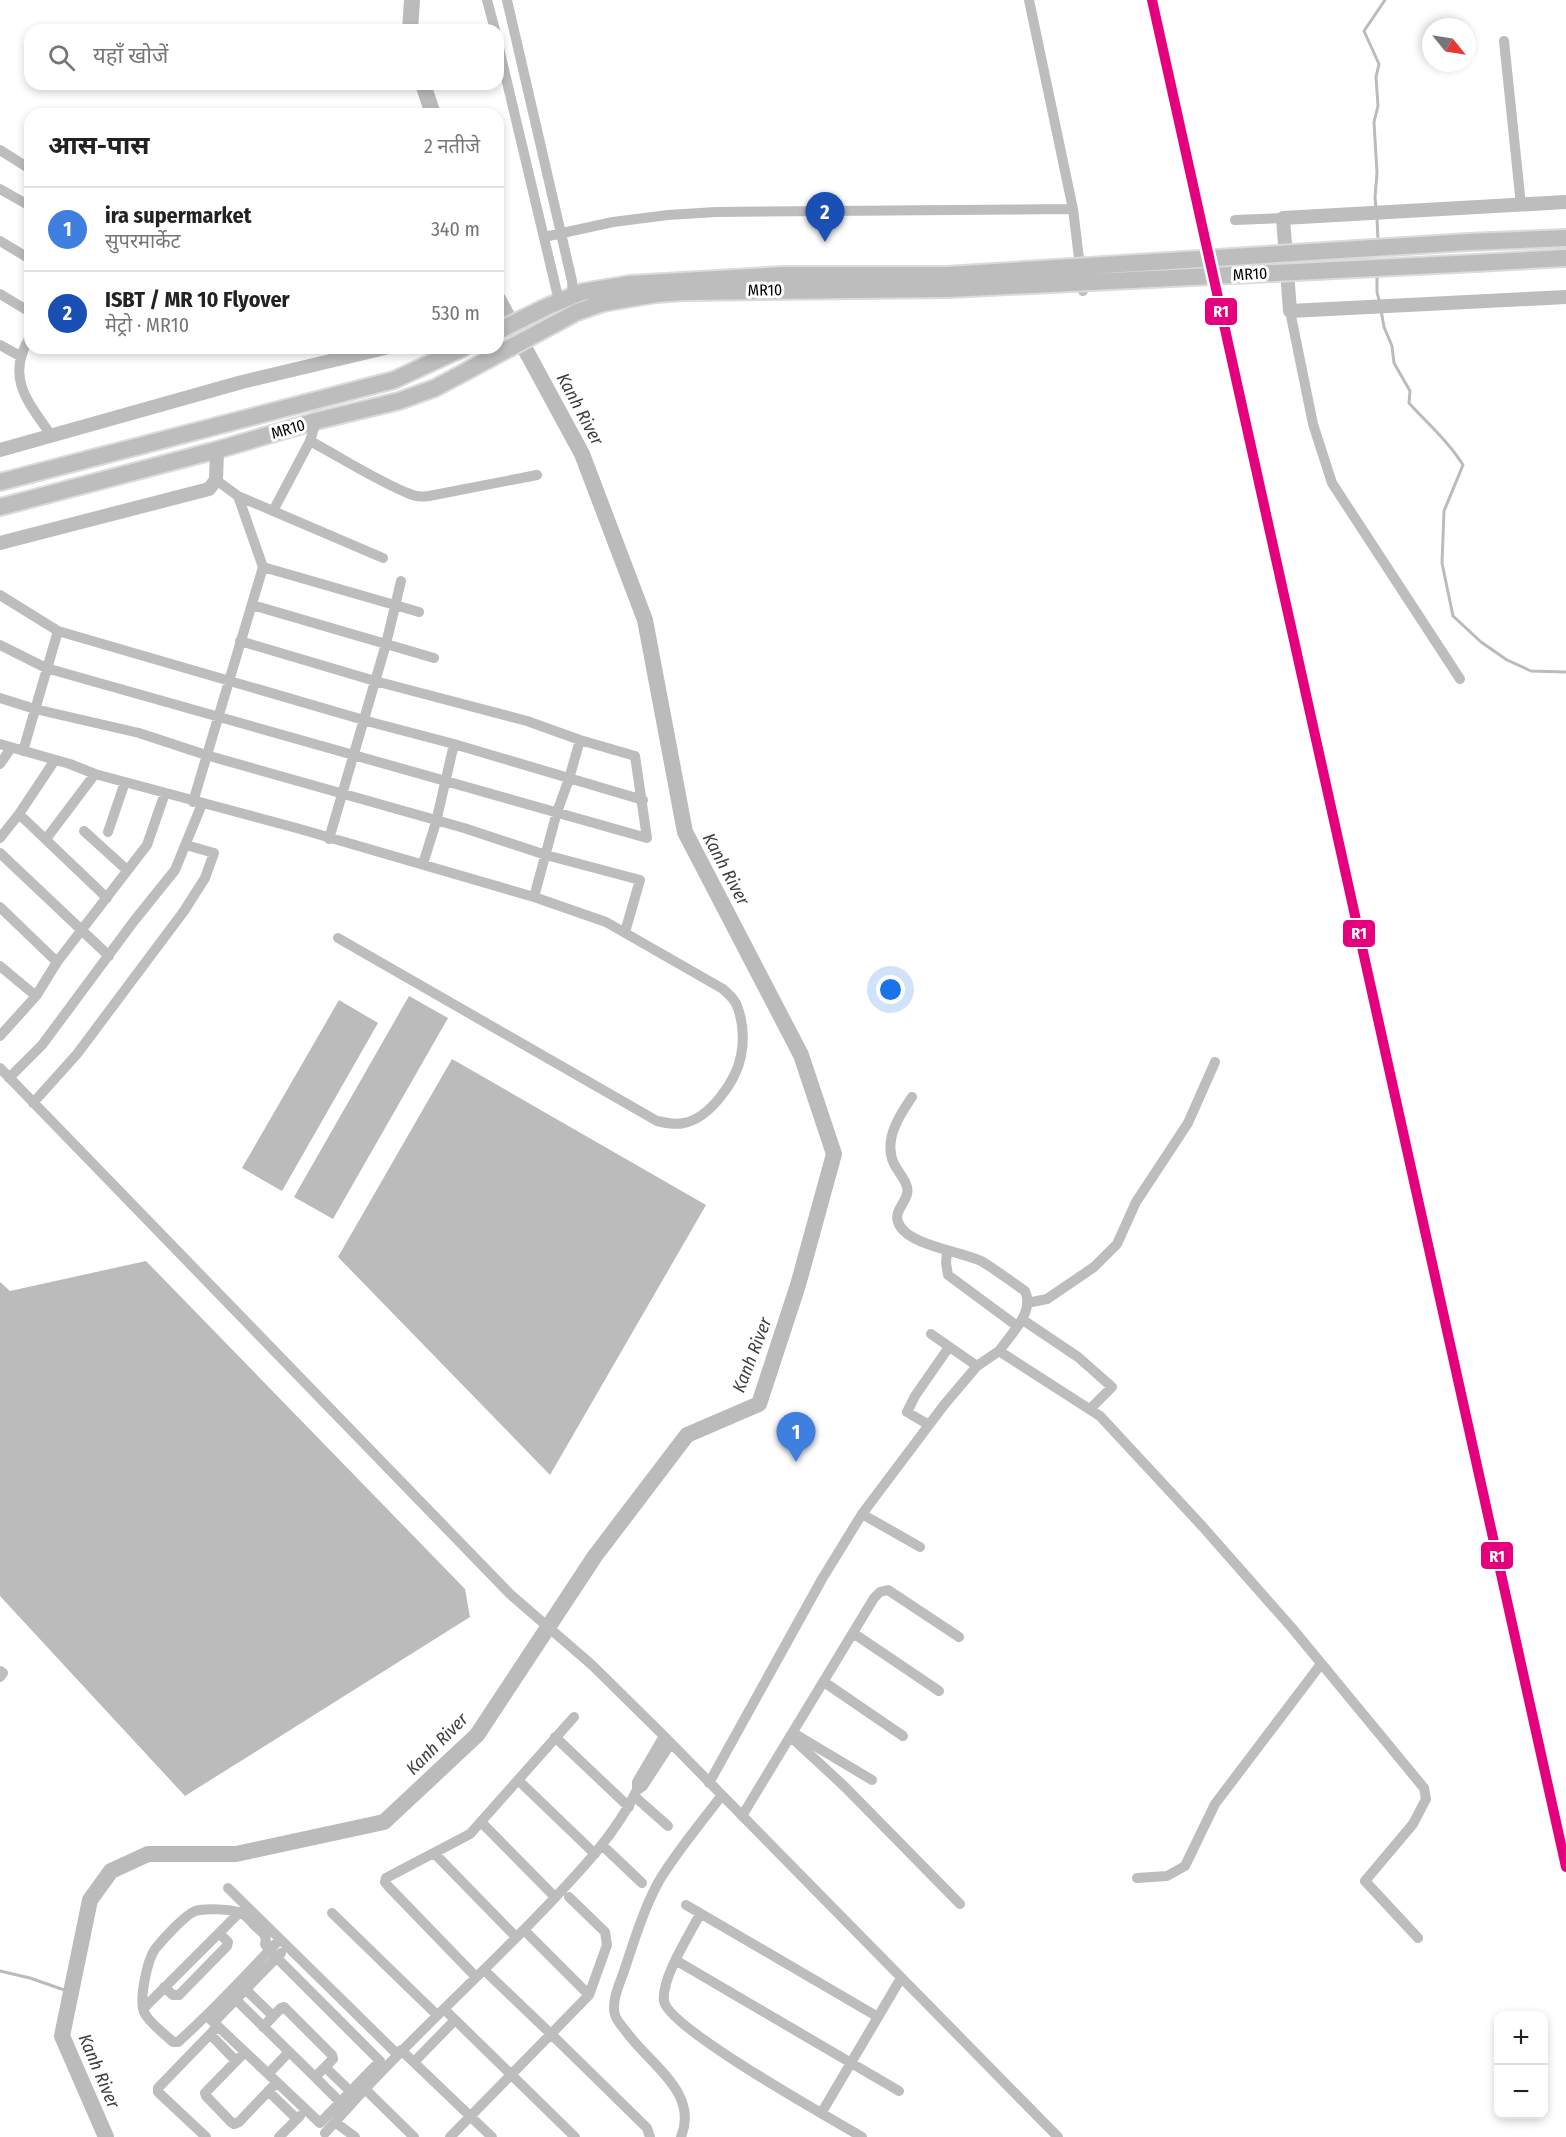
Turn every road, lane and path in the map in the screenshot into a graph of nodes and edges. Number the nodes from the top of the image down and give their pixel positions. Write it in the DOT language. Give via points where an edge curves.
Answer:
graph roads {
  1 [pos="487,0"];
  2 [pos="507,0"];
  3 [pos="1029,0"];
  4 [pos="493,24"];
  5 [pos="1504,41"];
  6 [pos="504,67"];
  7 [pos="0,150"];
  8 [pos="24,165"];
  9 [pos="0,189"];
  10 [pos="1566,202"];
  11 [pos="24,203"];
  12 [pos="1521,205"];
  13 [pos="1073,209"];
  14 [pos="1283,218"];
  15 [pos="1235,220"];
  16 [pos="561,234"];
  17 [pos="544,237"];
  18 [pos="1566,238"];
  19 [pos="0,241"];
  20 [pos="24,255"];
  21 [pos="1566,258"];
  22 [pos="948,282"];
  23 [pos="1083,291"];
  24 [pos="0,294"];
  25 [pos="1566,297"];
  26 [pos="559,302"];
  27 [pos="24,308"];
  28 [pos="1290,311"];
  29 [pos="504,328"];
  30 [pos="0,345"];
  31 [pos="24,348"];
  32 [pos="504,350"];
  33 [pos="360,354"];
  34 [pos="447,354"];
  35 [pos="498,354"];
  36 [pos="20,356"];
  37 [pos="316,421"];
  38 [pos="51,435"];
  39 [pos="310,441"];
  40 [pos="0,450"];
  41 [pos="217,450"];
  42 [pos="537,475"];
  43 [pos="216,480"];
  44 [pos="0,482"];
  45 [pos="238,496"];
  46 [pos="0,507"];
  47 [pos="273,511"];
  48 [pos="0,543"];
  49 [pos="383,558"];
  50 [pos="263,567"];
  51 [pos="401,581"];
  52 [pos="0,595"];
  53 [pos="252,605"];
  54 [pos="395,606"];
  55 [pos="419,612"];
  56 [pos="58,631"];
  57 [pos="240,641"];
  58 [pos="386,644"];
  59 [pos="0,645"];
  60 [pos="434,657"];
  61 [pos="46,668"];
  62 [pos="1460,679"];
  63 [pos="375,681"];
  64 [pos="229,682"];
  65 [pos="0,698"];
  66 [pos="35,709"];
  67 [pos="218,716"];
  68 [pos="363,719"];
  69 [pos="580,740"];
  70 [pos="0,744"];
  71 [pos="454,744"];
  72 [pos="11,748"];
  73 [pos="23,751"];
  74 [pos="206,755"];
  75 [pos="353,755"];
  76 [pos="55,760"];
  77 [pos="0,764"];
  78 [pos="95,774"];
  79 [pos="569,779"];
  80 [pos="447,781"];
  81 [pos="125,782"];
  82 [pos="165,793"];
  83 [pos="342,794"];
  84 [pos="643,800"];
  85 [pos="197,803"];
  86 [pos="557,812"];
  87 [pos="20,814"];
  88 [pos="436,822"];
  89 [pos="84,831"];
  90 [pos="108,832"];
  91 [pos="0,838"];
  92 [pos="329,838"];
  93 [pos="46,839"];
  94 [pos="186,845"];
  95 [pos="0,853"];
  96 [pos="546,855"];
  97 [pos="423,864"];
  98 [pos="127,870"];
  99 [pos="534,897"];
  100 [pos="107,898"];
  101 [pos="0,907"];
  102 [pos="82,930"];
  103 [pos="624,932"];
  104 [pos="338,938"];
  105 [pos="109,956"];
  106 [pos="57,962"];
  107 [pos="0,966"];
  108 [pos="36,996"];
  109 [pos="0,1036"];
  110 [pos="1215,1062"];
  111 [pos="0,1068"];
  112 [pos="9,1078"];
  113 [pos="912,1096"];
  114 [pos="33,1103"];
  115 [pos="947,1251"];
  116 [pos="1028,1303"];
  117 [pos="1020,1323"];
  118 [pos="931,1334"];
  119 [pos="949,1347"];
  120 [pos="999,1351"];
  121 [pos="977,1366"];
  122 [pos="1090,1409"];
  123 [pos="929,1425"];
  124 [pos="862,1514"];
  125 [pos="920,1547"];
  126 [pos="853,1633"];
  127 [pos="959,1637"];
  128 [pos="1321,1664"];
  129 [pos="0,1671"];
  130 [pos="0,1677"];
  131 [pos="824,1682"];
  132 [pos="939,1691"];
  133 [pos="574,1717"];
  134 [pos="791,1734"];
  135 [pos="903,1736"];
  136 [pos="555,1737"];
  137 [pos="668,1740"];
  138 [pos="518,1780"];
  139 [pos="872,1780"];
  140 [pos="709,1783"];
  141 [pos="636,1793"];
  142 [pos="722,1796"];
  143 [pos="628,1807"];
  144 [pos="742,1816"];
  145 [pos="481,1822"];
  146 [pos="668,1826"];
  147 [pos="599,1850"];
  148 [pos="434,1853"];
  149 [pos="1137,1878"];
  150 [pos="642,1883"];
  151 [pos="228,1888"];
  152 [pos="555,1897"];
  153 [pos="569,1897"];
  154 [pos="960,1904"];
  155 [pos="686,1905"];
  156 [pos="240,1912"];
  157 [pos="332,1913"];
  158 [pos="700,1914"];
  159 [pos="520,1933"];
  160 [pos="1418,1938"];
  161 [pos="284,1943"];
  162 [pos="273,1954"];
  163 [pos="677,1961"];
  164 [pos="480,1973"];
  165 [pos="901,1978"];
  166 [pos="243,1986"];
  167 [pos="589,1995"];
  168 [pos="233,1997"];
  169 [pos="143,2009"];
  170 [pos="440,2012"];
  171 [pos="273,2016"];
  172 [pos="878,2017"];
  173 [pos="455,2020"];
  174 [pos="213,2021"];
  175 [pos="263,2027"];
  176 [pos="210,2034"];
  177 [pos="551,2034"];
  178 [pos="244,2052"];
  179 [pos="289,2052"];
  180 [pos="399,2052"];
  181 [pos="236,2061"];
  182 [pos="414,2062"];
  183 [pos="851,2063"];
  184 [pos="325,2067"];
  185 [pos="268,2074"];
  186 [pos="510,2074"];
  187 [pos="315,2077"];
  188 [pos="277,2082"];
  189 [pos="365,2089"];
  190 [pos="268,2091"];
  191 [pos="899,2091"];
  192 [pos="351,2092"];
  193 [pos="341,2103"];
  194 [pos="305,2110"];
  195 [pos="822,2112"];
  196 [pos="470,2116"];
  197 [pos="297,2119"];
  198 [pos="335,2122"];
  199 [pos="325,2133"];
  200 [pos="206,2137"];
  201 [pos="279,2137"];
  202 [pos="355,2137"];
  203 [pos="414,2137"];
  204 [pos="450,2137"];
  205 [pos="492,2137"];
  206 [pos="575,2137"];
  207 [pos="650,2137"];
  208 [pos="681,2137"];
  209 [pos="862,2137"];
  210 [pos="1058,2137"];
  1 -- 4 [label="street"];
  2 -- 16 [label="street"];
  3 -- 13 [label="street"];
  5 -- 12 [label="street"];
  6 -- 17 [label="street"];
  7 -- 8 [label="street"];
  9 -- 11 [label="street"];
  10 -- 12 [label="street"];
  12 -- 14 [label="street"];
  13 -- 16 [label="street" via="716,212 613,222"];
  13 -- 23 [label="street"];
  14 -- 15 [label="street"];
  14 -- 28 [label="street"];
  16 -- 17 [label="street"];
  16 -- 26 [label="street"];
  17 -- 26 [label="street"];
  18 -- 22 [label="main road, MR10, bridge"];
  19 -- 20 [label="street"];
  21 -- 22 [label="main road, MR10, bridge"];
  22 -- 26 [label="main road, MR10" via="773,276 630,284 582,292"];
  22 -- 32 [label="main road, MR10" via="866,289 675,292 603,303 554,323"];
  24 -- 27 [label="street"];
  25 -- 28 [label="street"];
  26 -- 29 [label="main road, MR10"];
  28 -- 62 [label="street" via="1313,424 1332,483"];
  30 -- 36 [label="street"];
  31 -- 36 [label="street"];
  33 -- 38 [label="street"];
  34 -- 44 [label="main road, MR10" via="394,380"];
  35 -- 37 [label="main road, MR10" via="435,388"];
  36 -- 38 [label="street" via="19,378 24,394"];
  37 -- 39 [label="street"];
  37 -- 41 [label="main road, MR10"];
  38 -- 40 [label="street"];
  39 -- 42 [label="street" via="419,497"];
  39 -- 47 [label="street"];
  41 -- 43 [label="street"];
  41 -- 46 [label="main road, MR10"];
  43 -- 45 [label="street"];
  43 -- 48 [label="street" via="209,489"];
  45 -- 47 [label="street"];
  45 -- 50 [label="street"];
  47 -- 49 [label="street"];
  50 -- 53 [label="street"];
  50 -- 54 [label="street"];
  51 -- 54 [label="street"];
  52 -- 56 [label="street"];
  53 -- 57 [label="street"];
  53 -- 58 [label="street"];
  54 -- 55 [label="street"];
  54 -- 58 [label="street"];
  56 -- 61 [label="street"];
  56 -- 64 [label="street"];
  57 -- 63 [label="street"];
  57 -- 64 [label="street"];
  58 -- 60 [label="street"];
  58 -- 63 [label="street"];
  59 -- 61 [label="street"];
  61 -- 66 [label="street"];
  61 -- 67 [label="street"];
  63 -- 68 [label="street"];
  63 -- 69 [label="street" via="526,721"];
  64 -- 67 [label="street"];
  64 -- 68 [label="street"];
  65 -- 66 [label="street"];
  66 -- 73 [label="street"];
  66 -- 74 [label="street" via="139,733"];
  67 -- 74 [label="street"];
  67 -- 75 [label="street"];
  68 -- 71 [label="street"];
  68 -- 75 [label="street"];
  69 -- 79 [label="street"];
  69 -- 84 [label="street" via="635,756"];
  70 -- 72 [label="street"];
  71 -- 79 [label="street"];
  71 -- 80 [label="street"];
  72 -- 73 [label="street"];
  72 -- 77 [label="street"];
  73 -- 76 [label="street"];
  74 -- 83 [label="street"];
  74 -- 85 [label="street"];
  75 -- 80 [label="street"];
  75 -- 83 [label="street"];
  76 -- 78 [label="street"];
  76 -- 87 [label="street"];
  78 -- 81 [label="street"];
  78 -- 93 [label="street"];
  79 -- 84 [label="street"];
  79 -- 86 [label="street"];
  80 -- 86 [label="street"];
  80 -- 88 [label="street"];
  81 -- 82 [label="street"];
  81 -- 90 [label="street"];
  82 -- 85 [label="street"];
  82 -- 98 [label="street" via="147,845"];
  83 -- 88 [label="street"];
  83 -- 92 [label="street"];
  84 -- 86 [label="street" via="647,838"];
  85 -- 92 [label="street"];
  85 -- 94 [label="street"];
  86 -- 96 [label="street"];
  87 -- 91 [label="street"];
  87 -- 93 [label="street"];
  88 -- 96 [label="street"];
  88 -- 97 [label="street"];
  89 -- 98 [label="street"];
  92 -- 97 [label="street"];
  93 -- 100 [label="street"];
  94 -- 105 [label="street" via="175,870"];
  94 -- 114 [label="street" via="214,853 205,878 77,1054"];
  95 -- 102 [label="street"];
  96 -- 99 [label="street"];
  96 -- 103 [label="street" via="640,880"];
  97 -- 99 [label="street"];
  98 -- 100 [label="street"];
  99 -- 103 [label="street"];
  100 -- 102 [label="street"];
  101 -- 106 [label="street"];
  102 -- 105 [label="street"];
  102 -- 106 [label="street"];
  103 -- 104 [label="street" via="723,989 737,1003 742,1024 741,1056 732,1080 716,1104 687,1123 657,1121"];
  105 -- 112 [label="street" via="42,1045"];
  106 -- 108 [label="street"];
  107 -- 108 [label="street"];
  108 -- 109 [label="street"];
  110 -- 116 [label="street" via="1188,1123 1136,1202 1117,1244 1094,1267 1047,1299"];
  111 -- 112 [label="street"];
  112 -- 114 [label="street"];
  113 -- 115 [label="street" via="898,1116 891,1142 893,1162 908,1193 897,1221 911,1236"];
  114 -- 137 [label="street" via="510,1594 592,1665"];
  115 -- 116 [label="street" via="983,1262 1025,1291"];
  115 -- 117 [label="street" via="948,1275"];
  116 -- 117 [label="street"];
  117 -- 120 [label="street"];
  117 -- 122 [label="street" via="1078,1357 1112,1387"];
  118 -- 119 [label="street"];
  119 -- 121 [label="street"];
  119 -- 123 [label="street" via="907,1412"];
  120 -- 121 [label="street"];
  120 -- 122 [label="street"];
  121 -- 123 [label="street"];
  122 -- 128 [label="street" via="1202,1526"];
  123 -- 124 [label="street"];
  124 -- 125 [label="street"];
  124 -- 140 [label="street"];
  126 -- 127 [label="street" via="874,1598 888,1590"];
  126 -- 131 [label="street"];
  126 -- 132 [label="street"];
  128 -- 149 [label="street" via="1215,1804 1185,1866 1167,1876"];
  128 -- 160 [label="street" via="1424,1788 1426,1799 1413,1824 1365,1881"];
  129 -- 130 [label="street"];
  131 -- 134 [label="street"];
  131 -- 135 [label="street"];
  133 -- 136 [label="street"];
  134 -- 139 [label="street"];
  134 -- 144 [label="street"];
  134 -- 154 [label="street"];
  136 -- 138 [label="street"];
  136 -- 143 [label="street"];
  137 -- 140 [label="street"];
  137 -- 141 [label="street"];
  138 -- 145 [label="street"];
  138 -- 147 [label="street"];
  140 -- 142 [label="street"];
  141 -- 143 [label="street"];
  141 -- 146 [label="street"];
  142 -- 144 [label="street"];
  142 -- 208 [label="street" via="659,1881 615,1996 614,2014 683,2100 685,2127"];
  143 -- 147 [label="street"];
  144 -- 165 [label="street"];
  145 -- 148 [label="street" via="466,1836"];
  145 -- 152 [label="street"];
  147 -- 150 [label="street"];
  147 -- 152 [label="street"];
  148 -- 159 [label="street"];
  148 -- 164 [label="street" via="385,1882"];
  151 -- 161 [label="street"];
  152 -- 159 [label="street"];
  153 -- 167 [label="street" via="607,1936 605,1953"];
  155 -- 158 [label="street"];
  156 -- 162 [label="street" via="265,1935 265,1944"];
  156 -- 169 [label="street"];
  156 -- 169 [label="street" via="200,1910 173,1930 151,1956"];
  157 -- 170 [label="street"];
  158 -- 163 [label="street"];
  158 -- 172 [label="street"];
  159 -- 164 [label="street"];
  159 -- 167 [label="street"];
  161 -- 162 [label="street"];
  161 -- 180 [label="street"];
  162 -- 166 [label="street"];
  162 -- 192 [label="street" via="380,2059"];
  163 -- 183 [label="street"];
  163 -- 195 [label="street" via="664,2000 673,2017 711,2046"];
  164 -- 170 [label="street"];
  164 -- 177 [label="street"];
  165 -- 172 [label="street"];
  165 -- 210 [label="street"];
  166 -- 168 [label="street"];
  166 -- 171 [label="street"];
  167 -- 177 [label="street"];
  168 -- 174 [label="street"];
  168 -- 175 [label="street"];
  169 -- 174 [label="street" via="175,2043"];
  170 -- 173 [label="street"];
  170 -- 180 [label="street"];
  171 -- 175 [label="street"];
  171 -- 184 [label="street" via="284,2007 333,2055"];
  172 -- 183 [label="street"];
  173 -- 182 [label="street"];
  173 -- 186 [label="street"];
  174 -- 176 [label="street"];
  174 -- 178 [label="street"];
  175 -- 179 [label="street"];
  176 -- 181 [label="street"];
  176 -- 200 [label="street" via="158,2090"];
  177 -- 186 [label="street"];
  177 -- 207 [label="street" via="647,2128"];
  178 -- 181 [label="street"];
  178 -- 185 [label="street"];
  179 -- 185 [label="street"];
  179 -- 187 [label="street"];
  180 -- 182 [label="street"];
  180 -- 189 [label="street"];
  181 -- 190 [label="street" via="205,2095 231,2122 239,2122"];
  182 -- 196 [label="street"];
  183 -- 191 [label="street"];
  183 -- 195 [label="street"];
  184 -- 187 [label="street"];
  184 -- 192 [label="street"];
  185 -- 188 [label="street"];
  186 -- 196 [label="street"];
  186 -- 206 [label="street"];
  187 -- 193 [label="street"];
  188 -- 190 [label="street"];
  188 -- 194 [label="street"];
  189 -- 198 [label="street"];
  189 -- 203 [label="street"];
  190 -- 197 [label="street"];
  192 -- 193 [label="street"];
  193 -- 194 [label="street" via="321,2123"];
  194 -- 197 [label="street"];
  195 -- 209 [label="street"];
  196 -- 204 [label="street"];
  196 -- 205 [label="street"];
  197 -- 201 [label="street"];
  198 -- 199 [label="street"];
  198 -- 202 [label="street"];
}
